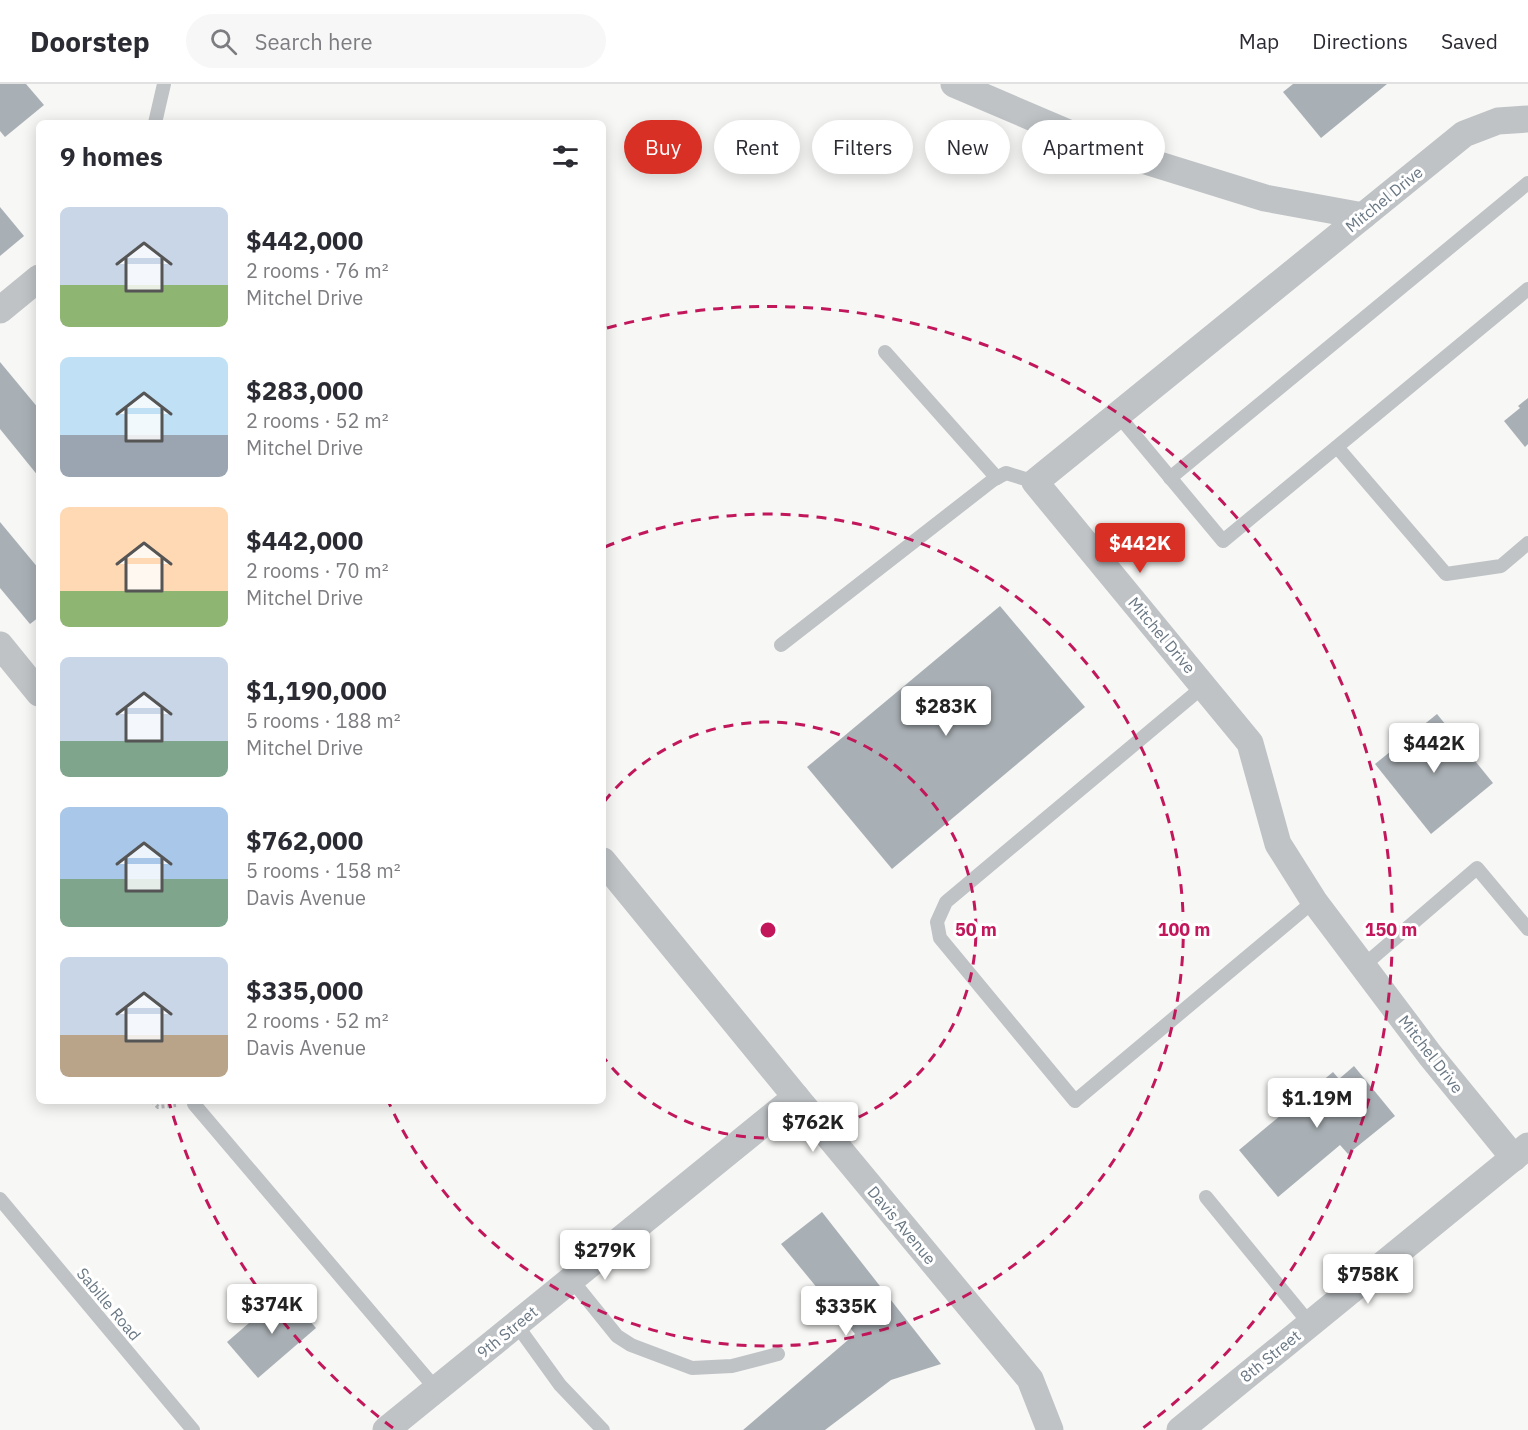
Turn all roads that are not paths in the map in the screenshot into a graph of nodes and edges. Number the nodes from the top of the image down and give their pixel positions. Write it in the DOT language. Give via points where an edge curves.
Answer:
graph roads {
  1 [pos="164,84"];
  2 [pos="954,84"];
  3 [pos="1528,118"];
  4 [pos="156,120"];
  5 [pos="1528,183"];
  6 [pos="1363,216"];
  7 [pos="36,280"];
  8 [pos="1528,289"];
  9 [pos="0,310"];
  10 [pos="885,352"];
  11 [pos="1118,415"];
  12 [pos="1337,447"];
  13 [pos="997,478"];
  14 [pos="1170,478"];
  15 [pos="1035,482"];
  16 [pos="1528,543"];
  17 [pos="0,645"];
  18 [pos="781,645"];
  19 [pos="1204,686"];
  20 [pos="36,689"];
  21 [pos="606,865"];
  22 [pos="1314,901"];
  23 [pos="1528,929"];
  24 [pos="1363,966"];
  25 [pos="796,1097"];
  26 [pos="194,1104"];
  27 [pos="1521,1152"];
  28 [pos="1206,1197"];
  29 [pos="0,1199"];
  30 [pos="571,1279"];
  31 [pos="516,1324"];
  32 [pos="1311,1324"];
  33 [pos="778,1354"];
  34 [pos="436,1389"];
  35 [pos="193,1430"];
  36 [pos="386,1430"];
  37 [pos="603,1430"];
  38 [pos="1050,1430"];
  39 [pos="1180,1430"];
  1 -- 4 [label="lane"];
  2 -- 6 [label="street" via="1101,147 1265,198"];
  3 -- 6 [label="street, Mitchel Drive" via="1498,121 1464,134"];
  5 -- 14 [label="lane"];
  6 -- 11 [label="street, Mitchel Drive"];
  7 -- 9 [label="street"];
  8 -- 12 [label="lane"];
  10 -- 13 [label="lane"];
  11 -- 14 [label="lane"];
  11 -- 15 [label="street, Mitchel Drive"];
  12 -- 14 [label="lane" via="1223,541"];
  12 -- 16 [label="lane" via="1446,574 1500,566"];
  13 -- 15 [label="lane" via="1006,473"];
  13 -- 18 [label="lane"];
  15 -- 19 [label="street, Mitchel Drive"];
  17 -- 20 [label="street"];
  19 -- 22 [label="street, Mitchel Drive" via="1250,743 1278,844"];
  19 -- 22 [label="lane" via="946,902 937,922 940,938 1076,1101"];
  21 -- 25 [label="street, Davis Avenue"];
  22 -- 24 [label="street, Mitchel Drive"];
  23 -- 24 [label="lane" via="1477,868"];
  24 -- 27 [label="street, Mitchel Drive" via="1430,1054"];
  25 -- 30 [label="street, 9th Street"];
  25 -- 38 [label="street, Davis Avenue" via="1030,1379"];
  26 -- 34 [label="lane"];
  27 -- 32 [label="street, 8th Street"];
  28 -- 32 [label="lane"];
  29 -- 35 [label="lane, Sabille Road"];
  30 -- 31 [label="street, 9th Street"];
  30 -- 33 [label="lane" via="616,1336 692,1368 732,1366"];
  31 -- 34 [label="street, 9th Street"];
  31 -- 37 [label="lane" via="560,1385"];
  32 -- 39 [label="street, 8th Street"];
  34 -- 36 [label="street, 9th Street"];
}
